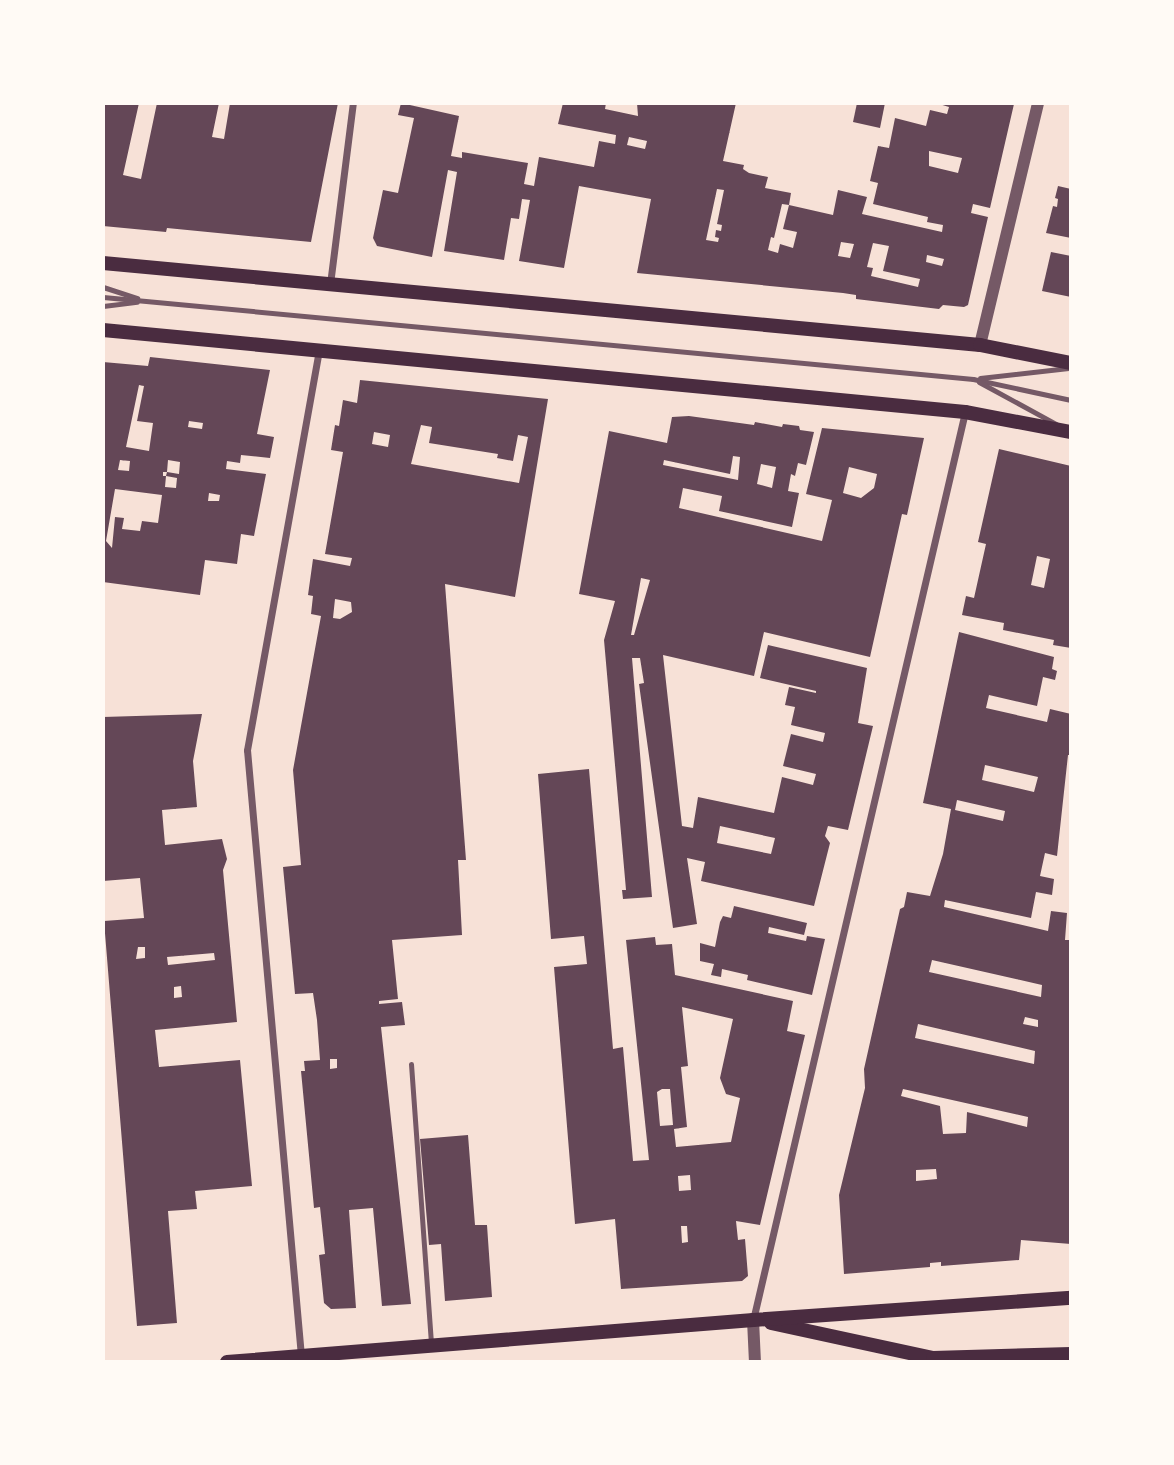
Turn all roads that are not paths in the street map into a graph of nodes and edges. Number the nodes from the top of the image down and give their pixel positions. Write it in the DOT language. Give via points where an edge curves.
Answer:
graph roads {
  1 [pos="353,103"];
  2 [pos="1038,103"];
  3 [pos="103,264"];
  4 [pos="330,284"];
  5 [pos="103,287"];
  6 [pos="103,297"];
  7 [pos="147,301"];
  8 [pos="103,306"];
  9 [pos="103,330"];
  10 [pos="980,345"];
  11 [pos="319,350"];
  12 [pos="1071,365"];
  13 [pos="973,379"];
  14 [pos="1071,400"];
  15 [pos="965,412"];
  16 [pos="1071,432"];
  17 [pos="411,1064"];
  18 [pos="1071,1298"];
  19 [pos="753,1320"];
  20 [pos="431,1345"];
  21 [pos="1071,1354"];
  22 [pos="301,1356"];
  23 [pos="226,1362"];
  24 [pos="755,1362"];
  1 -- 4 [label="street"];
  2 -- 10 [label="street"];
  3 -- 4 [label="main road"];
  4 -- 10 [label="main road"];
  5 -- 7 [label="lane"];
  6 -- 7 [label="lane"];
  7 -- 8 [label="lane"];
  7 -- 13 [label="lane"];
  9 -- 11 [label="main road"];
  10 -- 12 [label="main road"];
  11 -- 15 [label="main road"];
  11 -- 22 [label="street" via="247,750"];
  12 -- 13 [label="lane"];
  13 -- 14 [label="lane"];
  13 -- 16 [label="lane"];
  15 -- 16 [label="main road"];
  15 -- 19 [label="street"];
  17 -- 20 [label="lane"];
  18 -- 19 [label="main road"];
  19 -- 20 [label="main road"];
  19 -- 21 [label="main road" via="933,1358"];
  19 -- 24 [label="street"];
  20 -- 22 [label="main road"];
  22 -- 23 [label="main road"];
}
